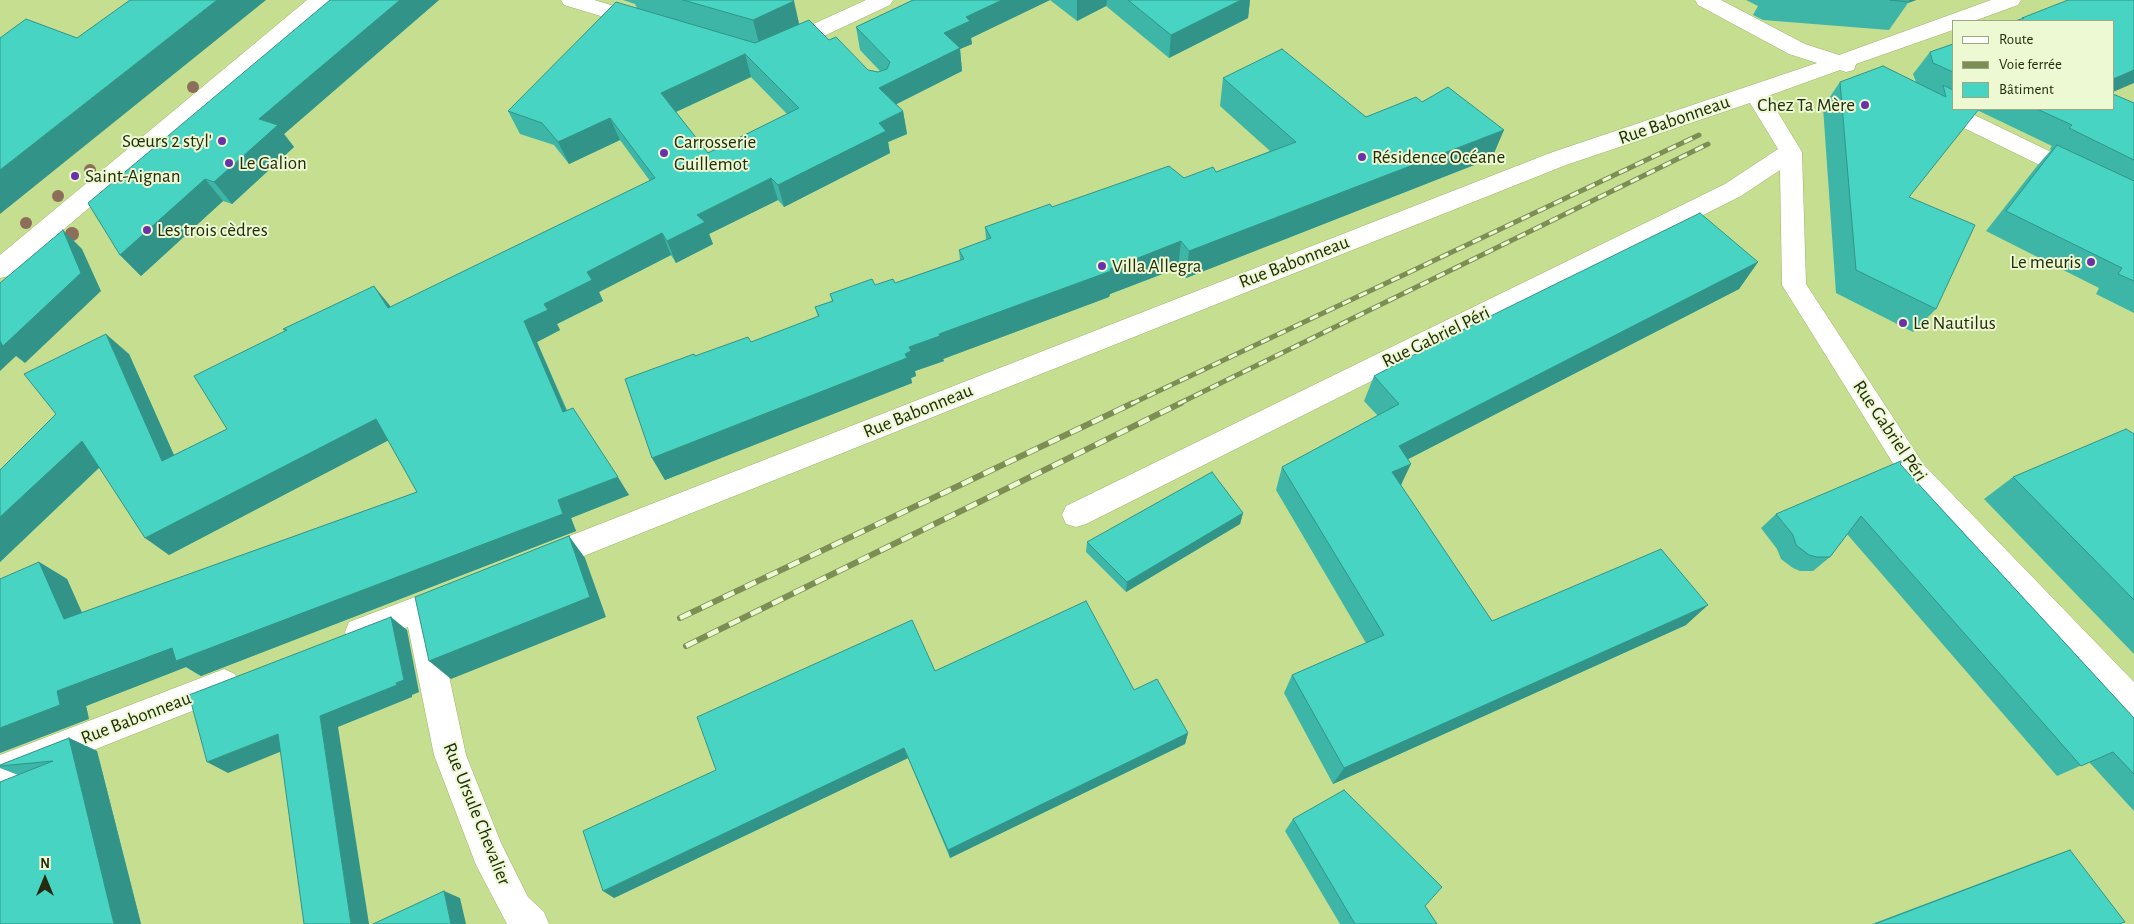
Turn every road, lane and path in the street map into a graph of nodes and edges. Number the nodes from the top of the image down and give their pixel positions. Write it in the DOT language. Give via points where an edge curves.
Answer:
graph roads {
  1 [pos="320,0"];
  2 [pos="571,0"];
  3 [pos="883,0"];
  4 [pos="1705,0"];
  5 [pos="2011,0"];
  6 [pos="1959,20"];
  7 [pos="1952,23"];
  8 [pos="666,29"];
  9 [pos="770,53"];
  10 [pos="1840,63"];
  11 [pos="1873,76"];
  12 [pos="1755,93"];
  13 [pos="1919,98"];
  14 [pos="1791,152"];
  15 [pos="2134,202"];
  16 [pos="0,269"];
  17 [pos="1076,515"];
  18 [pos="518,570"];
  19 [pos="472,588"];
  20 [pos="419,609"];
  21 [pos="335,641"];
  22 [pos="242,677"];
  23 [pos="2134,704"];
  24 [pos="0,771"];
  25 [pos="532,924"];
  1 -- 16 [label="street"];
  2 -- 8 [label="street"];
  3 -- 9 [label="street" via="830,34"];
  4 -- 10 [label="street" via="1797,49"];
  5 -- 6 [label="street, Rue Babonneau"];
  7 -- 10 [label="street, Rue Babonneau"];
  10 -- 11 [label="street"];
  10 -- 12 [label="street, Rue Babonneau"];
  12 -- 14 [label="street"];
  12 -- 18 [label="street, Rue Babonneau" via="1558,159"];
  13 -- 15 [label="street"];
  14 -- 17 [label="street, Rue Gabriel Péri" via="1733,190"];
  14 -- 23 [label="street, Rue Gabriel Péri" via="1794,285 1914,473"];
  19 -- 20 [label="street"];
  20 -- 21 [label="street"];
  20 -- 25 [label="street, Rue Ursule Chevalier" via="450,755 488,853 516,909"];
  22 -- 24 [label="street, Rue Babonneau"];
}
